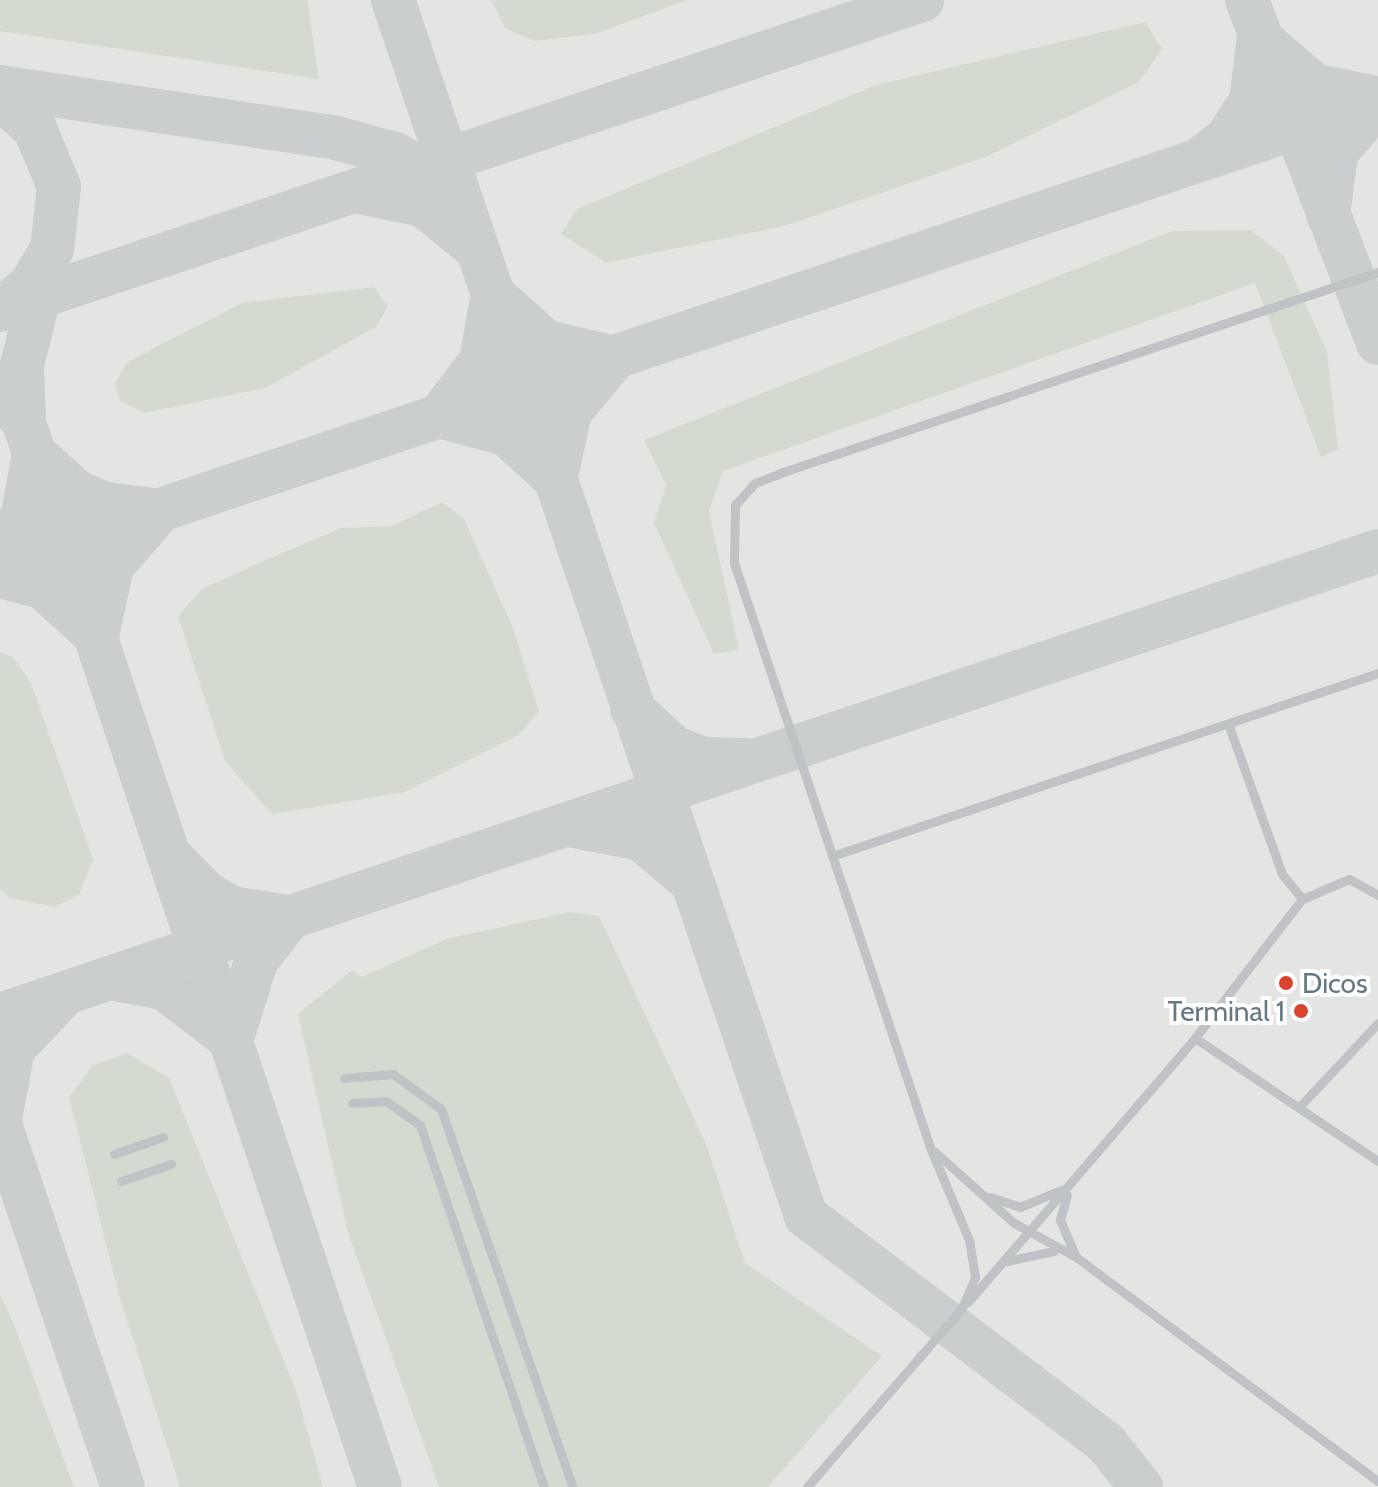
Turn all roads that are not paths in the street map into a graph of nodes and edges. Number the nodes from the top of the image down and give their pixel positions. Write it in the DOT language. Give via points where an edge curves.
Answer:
graph roads {
  1 [pos="1378,272"];
  2 [pos="1378,673"];
  3 [pos="1229,726"];
  4 [pos="832,856"];
  5 [pos="1378,895"];
  6 [pos="1302,899"];
  7 [pos="1378,1023"];
  8 [pos="1195,1038"];
  9 [pos="344,1078"];
  10 [pos="352,1103"];
  11 [pos="1301,1105"];
  12 [pos="163,1137"];
  13 [pos="930,1147"];
  14 [pos="114,1154"];
  15 [pos="1378,1161"];
  16 [pos="171,1164"];
  17 [pos="121,1181"];
  18 [pos="1074,1181"];
  19 [pos="965,1182"];
  20 [pos="1029,1233"];
  21 [pos="1076,1257"];
  22 [pos="1001,1264"];
  23 [pos="962,1308"];
  24 [pos="1378,1481"];
  25 [pos="544,1487"];
  26 [pos="573,1487"];
  27 [pos="807,1487"];
  1 -- 4 [label="lane" via="755,483 730,521 734,563"];
  2 -- 3 [label="lane"];
  3 -- 4 [label="lane"];
  3 -- 6 [label="lane" via="1282,874"];
  4 -- 13 [label="lane"];
  5 -- 6 [label="lane" via="1349,879"];
  6 -- 8 [label="lane"];
  7 -- 11 [label="lane"];
  8 -- 11 [label="lane"];
  8 -- 18 [label="lane"];
  9 -- 26 [label="lane" via="393,1074 441,1109"];
  10 -- 25 [label="lane" via="397,1104 420,1125"];
  11 -- 15 [label="lane"];
  12 -- 14 [label="lane"];
  13 -- 19 [label="lane"];
  13 -- 23 [label="lane" via="969,1240 975,1277"];
  16 -- 17 [label="lane"];
  18 -- 19 [label="lane" via="1020,1207"];
  18 -- 20 [label="lane"];
  18 -- 21 [label="lane" via="1060,1220"];
  19 -- 20 [label="lane"];
  20 -- 21 [label="lane"];
  20 -- 22 [label="lane"];
  21 -- 22 [label="lane" via="1046,1249"];
  21 -- 24 [label="lane"];
  22 -- 23 [label="lane"];
  23 -- 27 [label="lane"];
}
